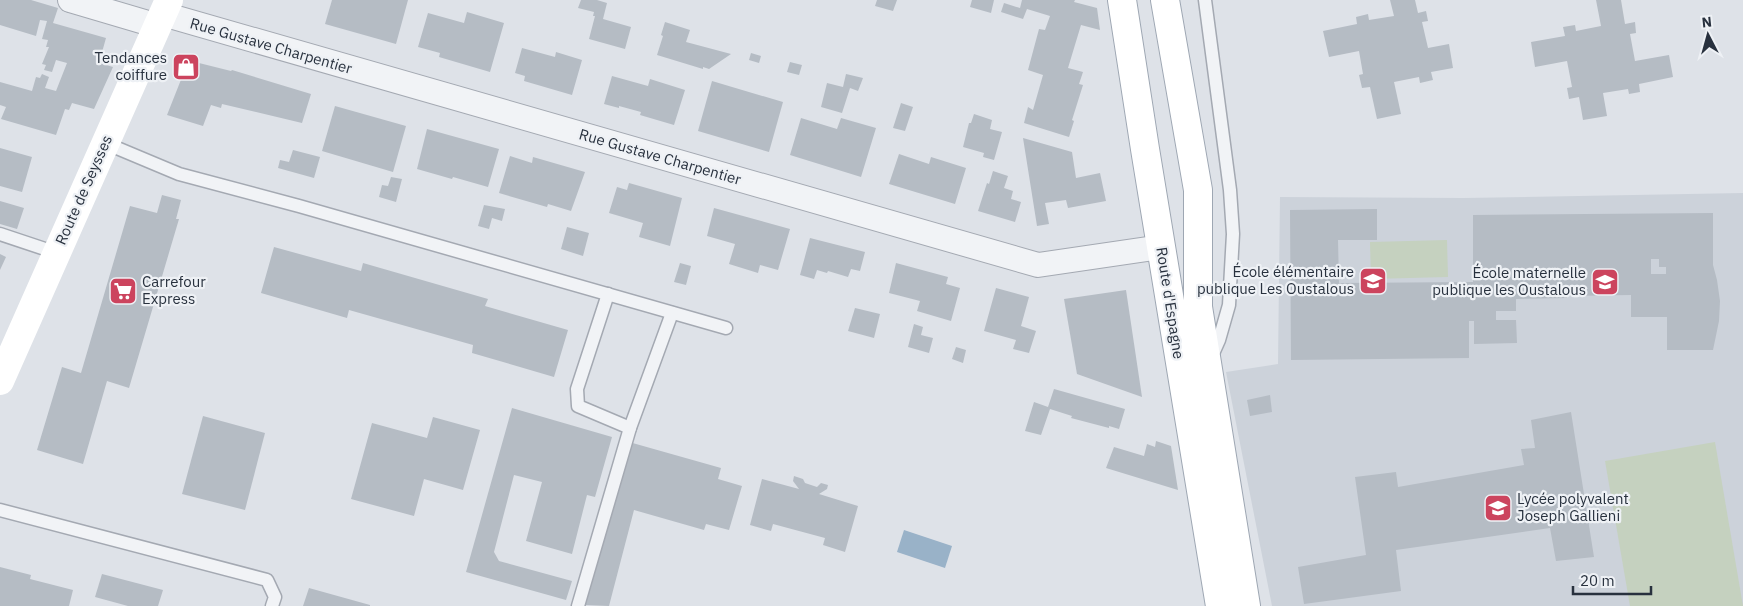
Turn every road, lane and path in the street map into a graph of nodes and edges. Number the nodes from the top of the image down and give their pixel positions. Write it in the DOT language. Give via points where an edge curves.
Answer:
graph roads {
  1 [pos="70,0"];
  2 [pos="1122,0"];
  3 [pos="1165,0"];
  4 [pos="1205,0"];
  5 [pos="163,14"];
  6 [pos="105,143"];
  7 [pos="0,234"];
  8 [pos="1161,247"];
  9 [pos="57,252"];
  10 [pos="608,294"];
  11 [pos="672,313"];
  12 [pos="726,328"];
  13 [pos="1207,367"];
  14 [pos="0,381"];
  15 [pos="630,428"];
  16 [pos="0,510"];
  17 [pos="272,606"];
  18 [pos="578,606"];
  19 [pos="1220,606"];
  20 [pos="1246,606"];
  1 -- 5 [label="street, Rue Gustave Charpentier"];
  2 -- 8 [label="main road, Route d'Espagne"];
  3 -- 13 [label="main road, Route d'Espagne" via="1198,190 1198,307"];
  4 -- 13 [label="lane" via="1233,234 1229,305"];
  5 -- 6 [label="main road, Route de Seysses"];
  5 -- 8 [label="street, Rue Gustave Charpentier" via="1038,265"];
  6 -- 9 [label="main road, Route de Seysses"];
  6 -- 10 [label="lane" via="179,174"];
  7 -- 9 [label="lane"];
  8 -- 19 [label="main road, Route d'Espagne"];
  9 -- 14 [label="main road, Route de Seysses"];
  10 -- 11 [label="lane"];
  10 -- 15 [label="lane" via="576,389 578,406"];
  11 -- 12 [label="lane"];
  11 -- 15 [label="lane"];
  13 -- 20 [label="main road, Route d'Espagne"];
  15 -- 18 [label="lane"];
  16 -- 17 [label="lane" via="267,580 275,597"];
}
